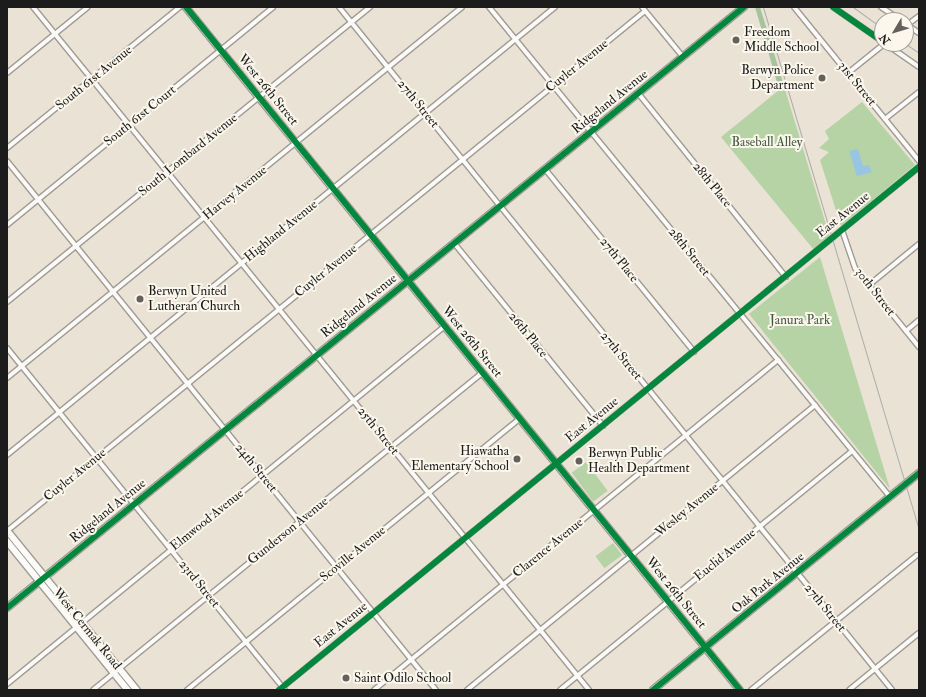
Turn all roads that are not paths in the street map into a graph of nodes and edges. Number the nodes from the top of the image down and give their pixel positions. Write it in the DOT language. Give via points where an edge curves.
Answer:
graph roads {
  1 [pos="33,7"];
  2 [pos="88,7"];
  3 [pos="180,7"];
  4 [pos="186,7"];
  5 [pos="273,7"];
  6 [pos="339,7"];
  7 [pos="370,7"];
  8 [pos="462,7"];
  9 [pos="489,7"];
  10 [pos="556,7"];
  11 [pos="744,7"];
  12 [pos="794,7"];
  13 [pos="834,7"];
  14 [pos="644,9"];
  15 [pos="351,22"];
  16 [pos="55,34"];
  17 [pos="874,35"];
  18 [pos="516,39"];
  19 [pos="222,50"];
  20 [pos="875,52"];
  21 [pos="897,52"];
  22 [pos="683,57"];
  23 [pos="388,67"];
  24 [pos="919,67"];
  25 [pos="7,73"];
  26 [pos="848,73"];
  27 [pos="92,79"];
  28 [pos="554,86"];
  29 [pos="919,92"];
  30 [pos="638,93"];
  31 [pos="260,97"];
  32 [pos="425,114"];
  33 [pos="885,119"];
  34 [pos="130,125"];
  35 [pos="591,131"];
  36 [pos="296,142"];
  37 [pos="7,148"];
  38 [pos="7,160"];
  39 [pos="462,160"];
  40 [pos="919,161"];
  41 [pos="919,167"];
  42 [pos="545,169"];
  43 [pos="168,171"];
  44 [pos="334,188"];
  45 [pos="38,199"];
  46 [pos="500,206"];
  47 [pos="205,217"];
  48 [pos="7,225"];
  49 [pos="842,230"];
  50 [pos="371,234"];
  51 [pos="454,243"];
  52 [pos="919,244"];
  53 [pos="76,246"];
  54 [pos="242,263"];
  55 [pos="786,277"];
  56 [pos="408,281"];
  57 [pos="869,285"];
  58 [pos="113,292"];
  59 [pos="7,302"];
  60 [pos="280,309"];
  61 [pos="741,314"];
  62 [pos="919,320"];
  63 [pos="445,326"];
  64 [pos="906,331"];
  65 [pos="151,338"];
  66 [pos="919,347"];
  67 [pos="7,348"];
  68 [pos="694,352"];
  69 [pos="317,355"];
  70 [pos="778,360"];
  71 [pos="22,366"];
  72 [pos="482,372"];
  73 [pos="7,378"];
  74 [pos="188,384"];
  75 [pos="648,389"];
  76 [pos="354,401"];
  77 [pos="815,405"];
  78 [pos="59,412"];
  79 [pos="520,418"];
  80 [pos="603,426"];
  81 [pos="225,430"];
  82 [pos="686,435"];
  83 [pos="392,447"];
  84 [pos="852,451"];
  85 [pos="7,455"];
  86 [pos="96,458"];
  87 [pos="557,464"];
  88 [pos="919,473"];
  89 [pos="262,476"];
  90 [pos="723,481"];
  91 [pos="429,492"];
  92 [pos="890,497"];
  93 [pos="134,504"];
  94 [pos="594,510"];
  95 [pos="300,522"];
  96 [pos="760,526"];
  97 [pos="7,530"];
  98 [pos="466,538"];
  99 [pos="7,542"];
  100 [pos="171,550"];
  101 [pos="917,555"];
  102 [pos="631,556"];
  103 [pos="337,568"];
  104 [pos="797,573"];
  105 [pos="45,577"];
  106 [pos="40,582"];
  107 [pos="503,584"];
  108 [pos="209,596"];
  109 [pos="668,601"];
  110 [pos="7,608"];
  111 [pos="374,613"];
  112 [pos="836,621"];
  113 [pos="82,623"];
  114 [pos="77,627"];
  115 [pos="540,630"];
  116 [pos="919,633"];
  117 [pos="246,642"];
  118 [pos="705,647"];
  119 [pos="411,660"];
  120 [pos="120,668"];
  121 [pos="875,669"];
  122 [pos="114,673"];
  123 [pos="577,676"];
  124 [pos="7,684"];
  125 [pos="282,689"];
  126 [pos="93,690"];
  127 [pos="128,690"];
  128 [pos="137,690"];
  129 [pos="187,690"];
  130 [pos="374,690"];
  131 [pos="436,690"];
  132 [pos="467,690"];
  133 [pos="560,690"];
  134 [pos="589,690"];
  135 [pos="653,690"];
  136 [pos="740,690"];
  137 [pos="751,690"];
  138 [pos="849,690"];
  139 [pos="892,690"];
  1 -- 16 [label="street, 25th Street"];
  2 -- 16 [label="street"];
  3 -- 27 [label="street, South 61st Avenue"];
  4 -- 19 [label="street, West 26th Street"];
  5 -- 19 [label="street, South 61st Court"];
  6 -- 15 [label="street, 27th Street"];
  7 -- 15 [label="street, South Lombard Avenue"];
  8 -- 23 [label="street, Harvey Avenue"];
  9 -- 18 [label="street, 28th Street"];
  10 -- 18 [label="street, Highland Avenue"];
  11 -- 22 [label="street, Ridgeland Avenue"];
  12 -- 26 [label="street, 31st Street"];
  13 -- 17 [label="street"];
  14 -- 22 [label="street"];
  14 -- 28 [label="street, Cuyler Avenue"];
  15 -- 23 [label="street, 27th Street"];
  15 -- 31 [label="street, South Lombard Avenue"];
  16 -- 25 [label="street"];
  16 -- 27 [label="street, 25th Street"];
  18 -- 28 [label="street, 28th Street"];
  18 -- 32 [label="street, Highland Avenue"];
  19 -- 31 [label="street, West 26th Street"];
  19 -- 34 [label="street, South 61st Court"];
  20 -- 26 [label="street"];
  21 -- 24 [label="street"];
  22 -- 30 [label="street, Ridgeland Avenue"];
  23 -- 32 [label="street, 27th Street"];
  23 -- 36 [label="street, Harvey Avenue"];
  26 -- 33 [label="street, 31st Street"];
  27 -- 34 [label="street, 25th Street"];
  27 -- 37 [label="street, South 61st Avenue"];
  28 -- 35 [label="street, 28th Street"];
  28 -- 39 [label="street, Cuyler Avenue"];
  29 -- 33 [label="street"];
  30 -- 35 [label="street, Ridgeland Avenue"];
  30 -- 55 [label="street, 28th Place"];
  31 -- 36 [label="street, West 26th Street"];
  31 -- 43 [label="street, South Lombard Avenue"];
  32 -- 39 [label="street, 27th Street"];
  32 -- 44 [label="street, Highland Avenue"];
  33 -- 40 [label="street, 31st Street"];
  34 -- 43 [label="street, 25th Street"];
  34 -- 45 [label="street, South 61st Court"];
  35 -- 42 [label="street, Ridgeland Avenue"];
  35 -- 61 [label="street, 28th Street"];
  36 -- 44 [label="street, West 26th Street"];
  36 -- 47 [label="street, Harvey Avenue"];
  38 -- 45 [label="street, 24th Street"];
  39 -- 46 [label="street, 27th Street"];
  39 -- 50 [label="street, Cuyler Avenue"];
  41 -- 49 [label="street, East Avenue"];
  42 -- 46 [label="street, Ridgeland Avenue"];
  42 -- 68 [label="street, 27th Place"];
  43 -- 47 [label="street, 25th Street"];
  43 -- 53 [label="street, South Lombard Avenue"];
  44 -- 50 [label="street, West 26th Street"];
  44 -- 54 [label="street, Highland Avenue"];
  45 -- 48 [label="street, South 61st Court"];
  45 -- 53 [label="street, 24th Street"];
  46 -- 51 [label="street, Ridgeland Avenue"];
  46 -- 75 [label="street, 27th Street"];
  47 -- 54 [label="street, 25th Street"];
  47 -- 58 [label="street, Harvey Avenue"];
  49 -- 55 [label="street, East Avenue"];
  49 -- 57 [label="street, 30th Street" via="855,268"];
  50 -- 56 [label="street, West 26th Street"];
  50 -- 60 [label="street, Cuyler Avenue"];
  51 -- 56 [label="street, Ridgeland Avenue"];
  51 -- 80 [label="street, 26th Place"];
  52 -- 57 [label="street"];
  53 -- 58 [label="street, 24th Street"];
  53 -- 59 [label="street, South Lombard Avenue"];
  54 -- 60 [label="street, 25th Street"];
  54 -- 65 [label="street, Highland Avenue"];
  55 -- 61 [label="street, East Avenue"];
  56 -- 63 [label="street, West 26th Street"];
  56 -- 69 [label="street, Ridgeland Avenue"];
  57 -- 64 [label="street, 30th Street"];
  58 -- 65 [label="street, 24th Street"];
  58 -- 71 [label="street, Harvey Avenue"];
  60 -- 69 [label="street, 25th Street"];
  60 -- 74 [label="street, Cuyler Avenue"];
  61 -- 68 [label="street, East Avenue"];
  61 -- 70 [label="street, 28th Street"];
  62 -- 64 [label="street"];
  63 -- 72 [label="street, West 26th Street"];
  63 -- 76 [label="street, Elmwood Avenue"];
  64 -- 66 [label="street, 30th Street"];
  65 -- 74 [label="street, 24th Street"];
  65 -- 78 [label="street, Highland Avenue"];
  67 -- 71 [label="street, 23rd Street"];
  68 -- 75 [label="street, East Avenue"];
  69 -- 76 [label="street, 25th Street"];
  69 -- 81 [label="street, Ridgeland Avenue"];
  70 -- 77 [label="street, 28th Street"];
  70 -- 82 [label="street, Clarence Avenue"];
  71 -- 73 [label="street, Harvey Avenue"];
  71 -- 78 [label="street, 23rd Street"];
  72 -- 79 [label="street, West 26th Street"];
  72 -- 83 [label="street, Gunderson Avenue"];
  74 -- 81 [label="street, 24th Street"];
  74 -- 86 [label="street, Cuyler Avenue"];
  75 -- 80 [label="street, East Avenue"];
  75 -- 82 [label="street, 27th Street"];
  76 -- 83 [label="street, 25th Street"];
  76 -- 89 [label="street, Elmwood Avenue"];
  77 -- 84 [label="street, 28th Street"];
  77 -- 90 [label="street, Wesley Avenue"];
  78 -- 85 [label="street, Highland Avenue"];
  78 -- 86 [label="street, 23rd Street"];
  79 -- 87 [label="street, West 26th Street"];
  79 -- 91 [label="street, Scoville Avenue"];
  80 -- 87 [label="street, East Avenue"];
  81 -- 89 [label="street, 24th Street"];
  81 -- 93 [label="street, Ridgeland Avenue"];
  82 -- 90 [label="street, 27th Street"];
  82 -- 94 [label="street, Clarence Avenue"];
  83 -- 91 [label="street, 25th Street"];
  83 -- 95 [label="street, Gunderson Avenue"];
  84 -- 92 [label="street, 28th Street"];
  84 -- 96 [label="street, Euclid Avenue"];
  86 -- 93 [label="street, 23rd Street"];
  86 -- 97 [label="street, Cuyler Avenue"];
  87 -- 94 [label="street, West 26th Street"];
  87 -- 98 [label="street, East Avenue"];
  88 -- 92 [label="street, Oak Park Avenue"];
  89 -- 95 [label="street, 24th Street"];
  89 -- 100 [label="street, Elmwood Avenue"];
  90 -- 96 [label="street, 27th Street"];
  90 -- 102 [label="street, Wesley Avenue"];
  91 -- 98 [label="street, 25th Street"];
  91 -- 103 [label="street, Scoville Avenue"];
  92 -- 104 [label="street, Oak Park Avenue"];
  93 -- 100 [label="street, 23rd Street"];
  93 -- 105 [label="street, Ridgeland Avenue"];
  94 -- 102 [label="street, West 26th Street"];
  94 -- 107 [label="street, Clarence Avenue"];
  95 -- 103 [label="street, 24th Street"];
  95 -- 108 [label="street, Gunderson Avenue"];
  96 -- 104 [label="street, 27th Street"];
  96 -- 109 [label="street, Euclid Avenue"];
  97 -- 105 [label="street, West Cermak Road"];
  98 -- 107 [label="street, 25th Street"];
  98 -- 111 [label="street, East Avenue"];
  99 -- 106 [label="street, West Cermak Road"];
  100 -- 108 [label="street, 23rd Street"];
  100 -- 113 [label="street, Elmwood Avenue"];
  101 -- 112 [label="street"];
  102 -- 109 [label="street, West 26th Street"];
  102 -- 115 [label="street, Wesley Avenue"];
  103 -- 111 [label="street, 24th Street"];
  103 -- 117 [label="street, Scoville Avenue"];
  104 -- 112 [label="street, 27th Street"];
  104 -- 118 [label="street, Oak Park Avenue"];
  105 -- 106 [label="street, Ridgeland Avenue"];
  105 -- 113 [label="street, West Cermak Road"];
  106 -- 110 [label="street, Ridgeland Avenue"];
  106 -- 114 [label="street, West Cermak Road"];
  107 -- 115 [label="street, 25th Street"];
  107 -- 119 [label="street, Clarence Avenue"];
  108 -- 117 [label="street, 23rd Street"];
  108 -- 120 [label="street, Gunderson Avenue"];
  109 -- 118 [label="street, West 26th Street"];
  109 -- 123 [label="street, Euclid Avenue"];
  111 -- 119 [label="street, 24th Street"];
  111 -- 125 [label="street, East Avenue"];
  112 -- 121 [label="street, 27th Street"];
  112 -- 137 [label="street"];
  113 -- 114 [label="street, Elmwood Avenue"];
  113 -- 120 [label="street, West Cermak Road"];
  114 -- 122 [label="street, West Cermak Road"];
  114 -- 124 [label="street, Elmwood Avenue"];
  115 -- 123 [label="street, 25th Street"];
  115 -- 132 [label="street, Wesley Avenue"];
  116 -- 121 [label="street"];
  117 -- 125 [label="street, 23rd Street"];
  117 -- 129 [label="street, Scoville Avenue"];
  118 -- 135 [label="street, Oak Park Avenue"];
  118 -- 136 [label="street, West 26th Street"];
  119 -- 130 [label="street, Clarence Avenue"];
  119 -- 131 [label="street, 24th Street"];
  120 -- 122 [label="street, Gunderson Avenue"];
  120 -- 128 [label="street, West Cermak Road"];
  121 -- 138 [label="street"];
  121 -- 139 [label="street, 27th Street"];
  122 -- 126 [label="street, Gunderson Avenue"];
  122 -- 127 [label="street, West Cermak Road"];
  123 -- 133 [label="street, Euclid Avenue"];
  123 -- 134 [label="street, 25th Street"];
}
